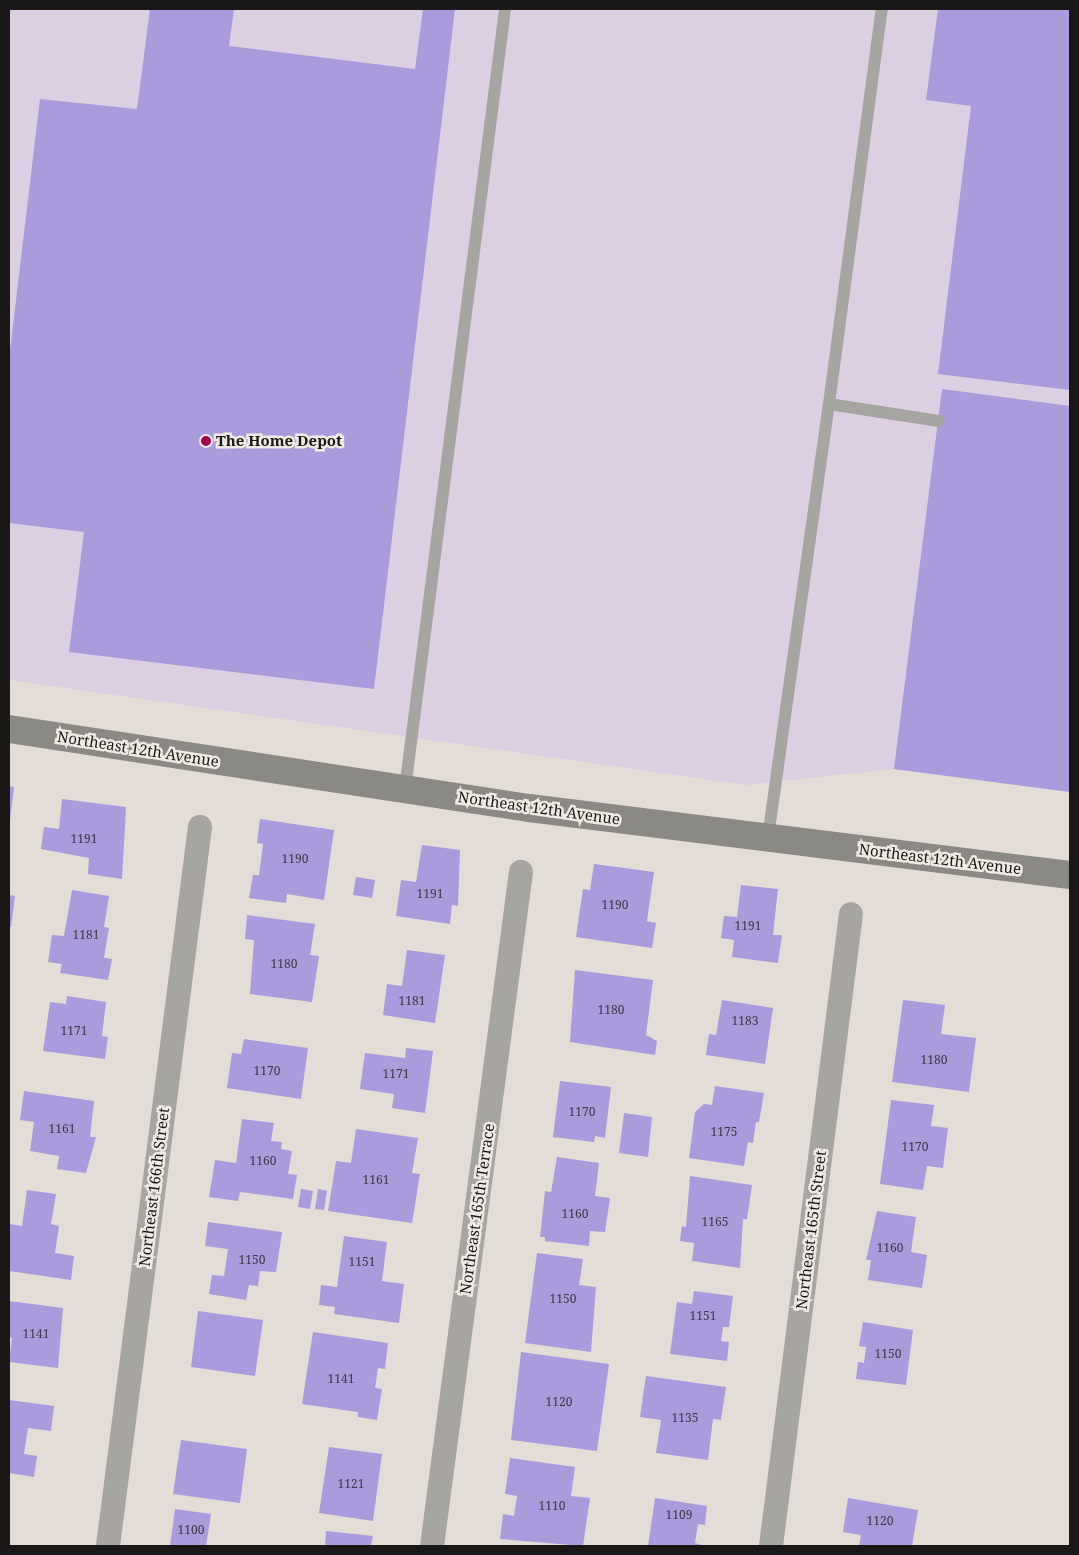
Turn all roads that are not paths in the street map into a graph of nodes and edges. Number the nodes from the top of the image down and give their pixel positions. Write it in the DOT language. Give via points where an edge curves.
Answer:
graph roads {
  1 [pos="505,9"];
  2 [pos="882,9"];
  3 [pos="829,404"];
  4 [pos="939,421"];
  5 [pos="9,728"];
  6 [pos="405,789"];
  7 [pos="200,827"];
  8 [pos="768,838"];
  9 [pos="521,872"];
  10 [pos="1070,874"];
  11 [pos="851,914"];
  12 [pos="108,1546"];
  13 [pos="432,1546"];
  14 [pos="771,1546"];
  1 -- 6 [label="lane"];
  2 -- 3 [label="lane"];
  3 -- 4 [label="lane"];
  3 -- 8 [label="lane"];
  5 -- 6 [label="street, Northeast 12th Avenue"];
  6 -- 8 [label="street, Northeast 12th Avenue"];
  7 -- 12 [label="street, Northeast 166th Street"];
  8 -- 10 [label="street, Northeast 12th Avenue"];
  9 -- 13 [label="street, Northeast 165th Terrace"];
  11 -- 14 [label="street, Northeast 165th Street"];
}
